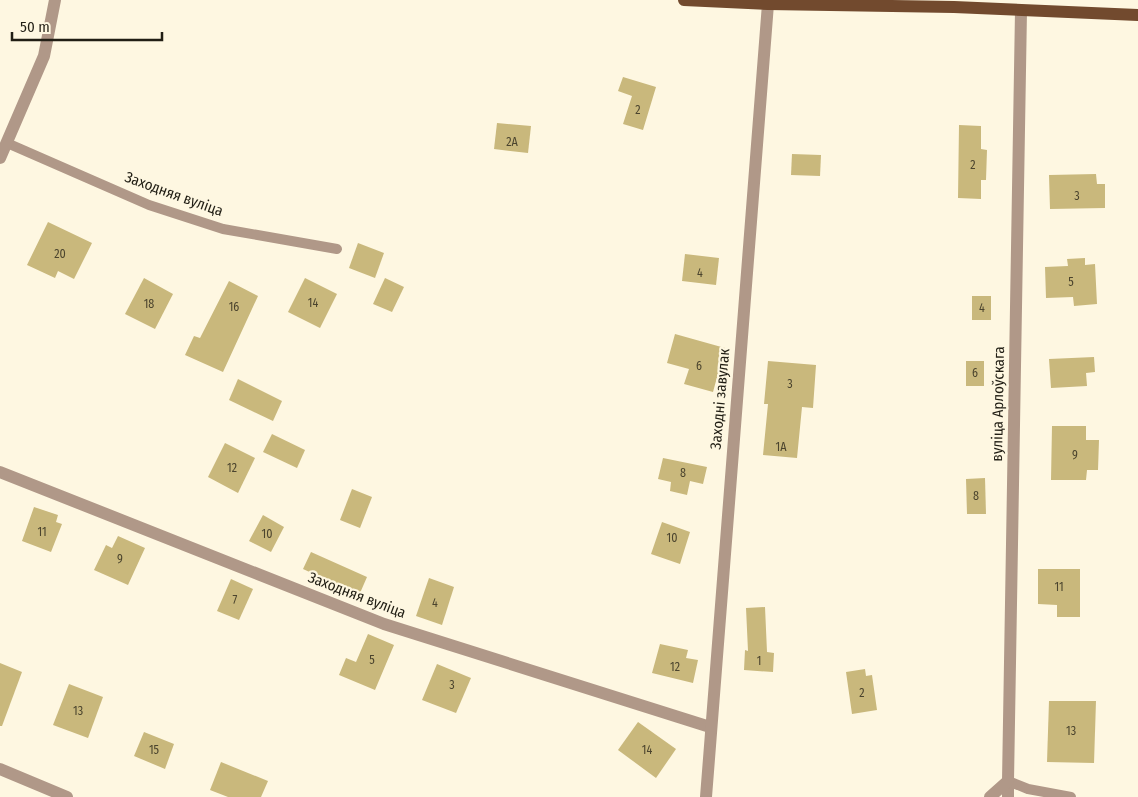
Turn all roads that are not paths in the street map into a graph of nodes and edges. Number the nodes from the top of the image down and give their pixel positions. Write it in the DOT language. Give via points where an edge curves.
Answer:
graph roads {
  1 [pos="55,0"];
  2 [pos="684,0"];
  3 [pos="768,4"];
  4 [pos="1021,11"];
  5 [pos="1138,15"];
  6 [pos="7,143"];
  7 [pos="0,158"];
  8 [pos="337,249"];
  9 [pos="0,472"];
  10 [pos="710,726"];
  11 [pos="0,769"];
  12 [pos="1008,781"];
  13 [pos="67,797"];
  14 [pos="706,797"];
  15 [pos="990,797"];
  16 [pos="1008,797"];
  17 [pos="1071,797"];
  1 -- 6 [label="street" via="44,56"];
  2 -- 3 [label="main road"];
  3 -- 4 [label="main road"];
  3 -- 10 [label="street, Заходні завулак"];
  4 -- 5 [label="main road"];
  4 -- 12 [label="street, вуліца Арлоўскага"];
  6 -- 7 [label="street"];
  6 -- 8 [label="lane, Заходняя вуліца" via="149,205 214,226"];
  9 -- 10 [label="street, Заходняя вуліца" via="384,624"];
  10 -- 14 [label="street, Заходні завулак"];
  11 -- 13 [label="street"];
  12 -- 15 [label="street"];
  12 -- 16 [label="street, вуліца Арлоўскага"];
  12 -- 17 [label="lane" via="1028,789"];
}
